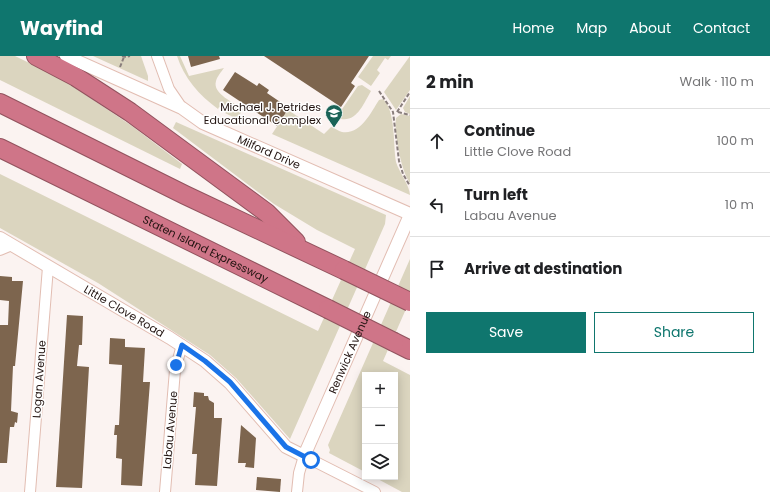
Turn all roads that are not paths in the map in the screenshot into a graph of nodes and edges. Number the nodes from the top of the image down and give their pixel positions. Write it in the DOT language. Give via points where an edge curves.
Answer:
graph roads {
  1 [pos="36,56"];
  2 [pos="66,56"];
  3 [pos="157,56"];
  4 [pos="0,103"];
  5 [pos="182,108"];
  6 [pos="0,148"];
  7 [pos="410,214"];
  8 [pos="0,238"];
  9 [pos="12,245"];
  10 [pos="0,250"];
  11 [pos="305,251"];
  12 [pos="48,267"];
  13 [pos="410,302"];
  14 [pos="182,345"];
  15 [pos="410,350"];
  16 [pos="304,456"];
  17 [pos="30,492"];
  18 [pos="165,492"];
  19 [pos="297,492"];
  20 [pos="375,492"];
  1 -- 11 [label="highway" via="76,77 130,112 267,213"];
  2 -- 5 [label="street, Milford Drive"];
  3 -- 5 [label="street" via="169,90"];
  4 -- 11 [label="highway" via="185,195"];
  5 -- 7 [label="street, Milford Drive" via="203,123"];
  6 -- 15 [label="highway, Staten Island Expressway, bridge"];
  7 -- 16 [label="street, Renwick Avenue"];
  8 -- 9 [label="street, Little Clove Road"];
  9 -- 10 [label="street"];
  9 -- 12 [label="street, Little Clove Road"];
  11 -- 13 [label="highway, bridge"];
  12 -- 14 [label="street, Little Clove Road"];
  12 -- 17 [label="street, Logan Avenue"];
  14 -- 16 [label="street, Little Clove Road" via="230,382 286,447"];
  14 -- 18 [label="street, Labau Avenue" via="176,370"];
  16 -- 19 [label="street, Renwick Avenue"];
  16 -- 20 [label="street, Little Clove Road"];
}
